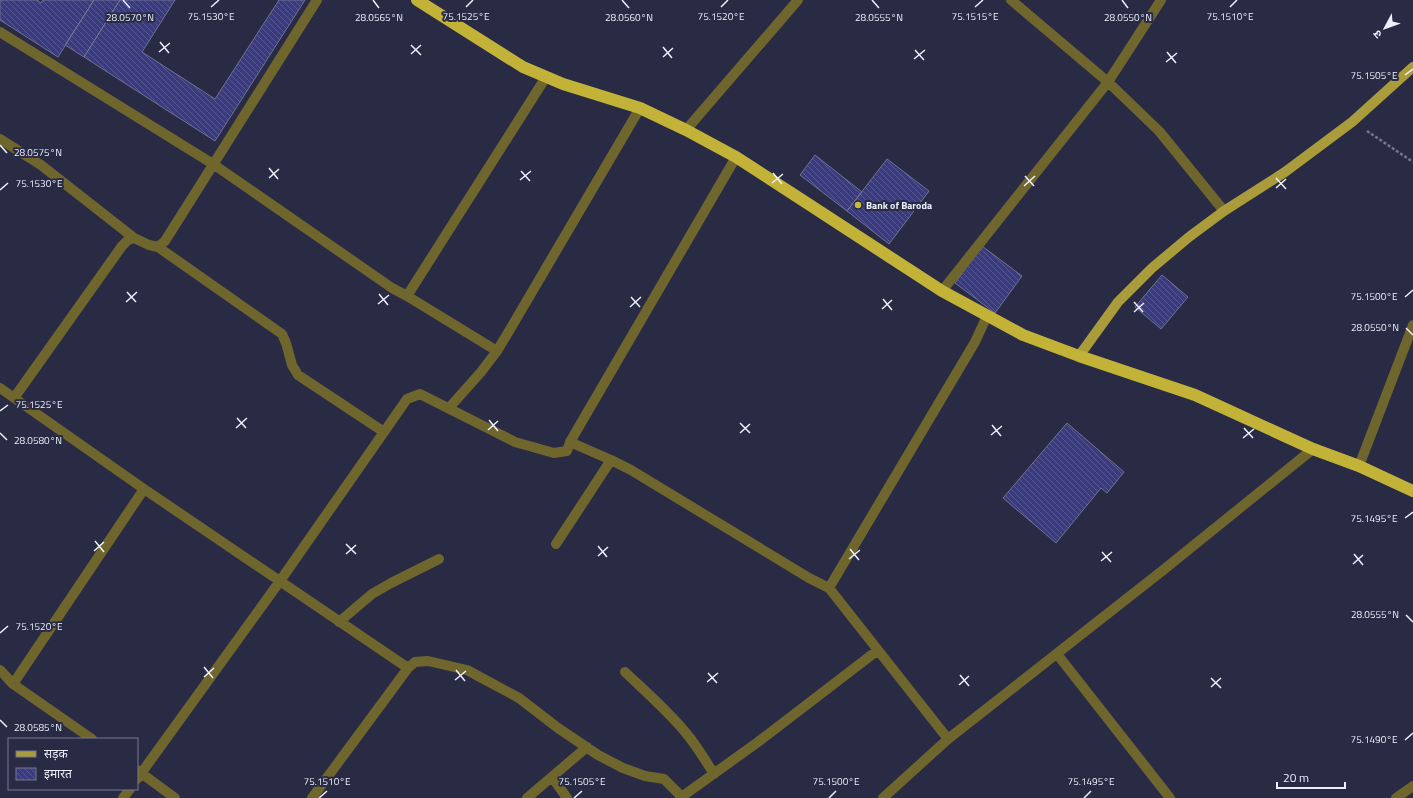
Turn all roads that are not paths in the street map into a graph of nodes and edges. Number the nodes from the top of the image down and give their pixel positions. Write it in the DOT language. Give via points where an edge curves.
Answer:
graph roads {
  1 [pos="317,0"];
  2 [pos="417,0"];
  3 [pos="798,0"];
  4 [pos="1011,0"];
  5 [pos="1161,0"];
  6 [pos="0,32"];
  7 [pos="1413,67"];
  8 [pos="546,77"];
  9 [pos="1108,82"];
  10 [pos="640,108"];
  11 [pos="686,130"];
  12 [pos="0,139"];
  13 [pos="736,156"];
  14 [pos="213,164"];
  15 [pos="1224,211"];
  16 [pos="134,238"];
  17 [pos="158,247"];
  18 [pos="942,291"];
  19 [pos="407,296"];
  20 [pos="987,316"];
  21 [pos="1413,325"];
  22 [pos="497,351"];
  23 [pos="1079,356"];
  24 [pos="0,388"];
  25 [pos="14,398"];
  26 [pos="448,408"];
  27 [pos="384,432"];
  28 [pos="570,442"];
  29 [pos="1313,449"];
  30 [pos="611,460"];
  31 [pos="1359,466"];
  32 [pos="144,489"];
  33 [pos="1413,491"];
  34 [pos="556,544"];
  35 [pos="440,559"];
  36 [pos="280,581"];
  37 [pos="829,588"];
  38 [pos="339,622"];
  39 [pos="878,650"];
  40 [pos="1057,654"];
  41 [pos="408,668"];
  42 [pos="0,670"];
  43 [pos="625,672"];
  44 [pos="12,684"];
  45 [pos="91,738"];
  46 [pos="948,740"];
  47 [pos="587,747"];
  48 [pos="138,774"];
  49 [pos="714,774"];
  50 [pos="552,777"];
  51 [pos="1413,786"];
  52 [pos="129,790"];
  53 [pos="681,797"];
  54 [pos="123,798"];
  55 [pos="175,798"];
  56 [pos="312,798"];
  57 [pos="527,798"];
  58 [pos="567,798"];
  59 [pos="883,798"];
  60 [pos="1170,798"];
  61 [pos="1396,798"];
  1 -- 14 [label="street"];
  2 -- 8 [label="highway" via="501,54"];
  3 -- 11 [label="street"];
  4 -- 9 [label="street"];
  5 -- 9 [label="street"];
  6 -- 14 [label="street"];
  7 -- 15 [label="main road" via="1352,122 1285,172"];
  8 -- 10 [label="highway"];
  8 -- 19 [label="street"];
  9 -- 15 [label="street" via="1159,130"];
  9 -- 18 [label="street"];
  10 -- 11 [label="highway"];
  10 -- 22 [label="street"];
  11 -- 13 [label="highway"];
  12 -- 16 [label="street" via="40,165"];
  13 -- 18 [label="highway"];
  13 -- 28 [label="street"];
  14 -- 17 [label="street" via="165,241"];
  14 -- 19 [label="street"];
  15 -- 23 [label="main road" via="1152,268 1118,302"];
  16 -- 17 [label="street"];
  16 -- 25 [label="street" via="122,246"];
  17 -- 27 [label="street" via="282,334 298,375"];
  18 -- 20 [label="highway"];
  19 -- 22 [label="street"];
  20 -- 23 [label="highway" via="1022,335"];
  20 -- 37 [label="street"];
  21 -- 31 [label="street"];
  22 -- 26 [label="street"];
  23 -- 29 [label="highway" via="1195,395"];
  24 -- 25 [label="street"];
  25 -- 32 [label="street"];
  26 -- 27 [label="street" via="420,394 407,400"];
  26 -- 28 [label="street" via="528,446 554,453 567,451"];
  27 -- 36 [label="street"];
  28 -- 30 [label="street"];
  29 -- 31 [label="highway"];
  29 -- 40 [label="street"];
  30 -- 34 [label="street"];
  30 -- 37 [label="street"];
  31 -- 33 [label="highway"];
  32 -- 36 [label="street"];
  32 -- 44 [label="street"];
  35 -- 38 [label="street" via="372,594"];
  36 -- 38 [label="street"];
  36 -- 48 [label="street"];
  37 -- 39 [label="street"];
  38 -- 41 [label="street"];
  39 -- 46 [label="street"];
  39 -- 49 [label="street"];
  40 -- 46 [label="street"];
  40 -- 60 [label="street"];
  41 -- 47 [label="street" via="415,662 428,661 467,670 519,698"];
  41 -- 56 [label="street"];
  42 -- 44 [label="street"];
  43 -- 49 [label="street" via="686,732"];
  44 -- 45 [label="street"];
  46 -- 59 [label="street"];
  47 -- 50 [label="street"];
  47 -- 53 [label="street" via="622,768 664,779"];
  48 -- 55 [label="street"];
  49 -- 53 [label="street"];
  50 -- 57 [label="street"];
  50 -- 58 [label="street"];
  51 -- 61 [label="street"];
  52 -- 54 [label="street"];
}
